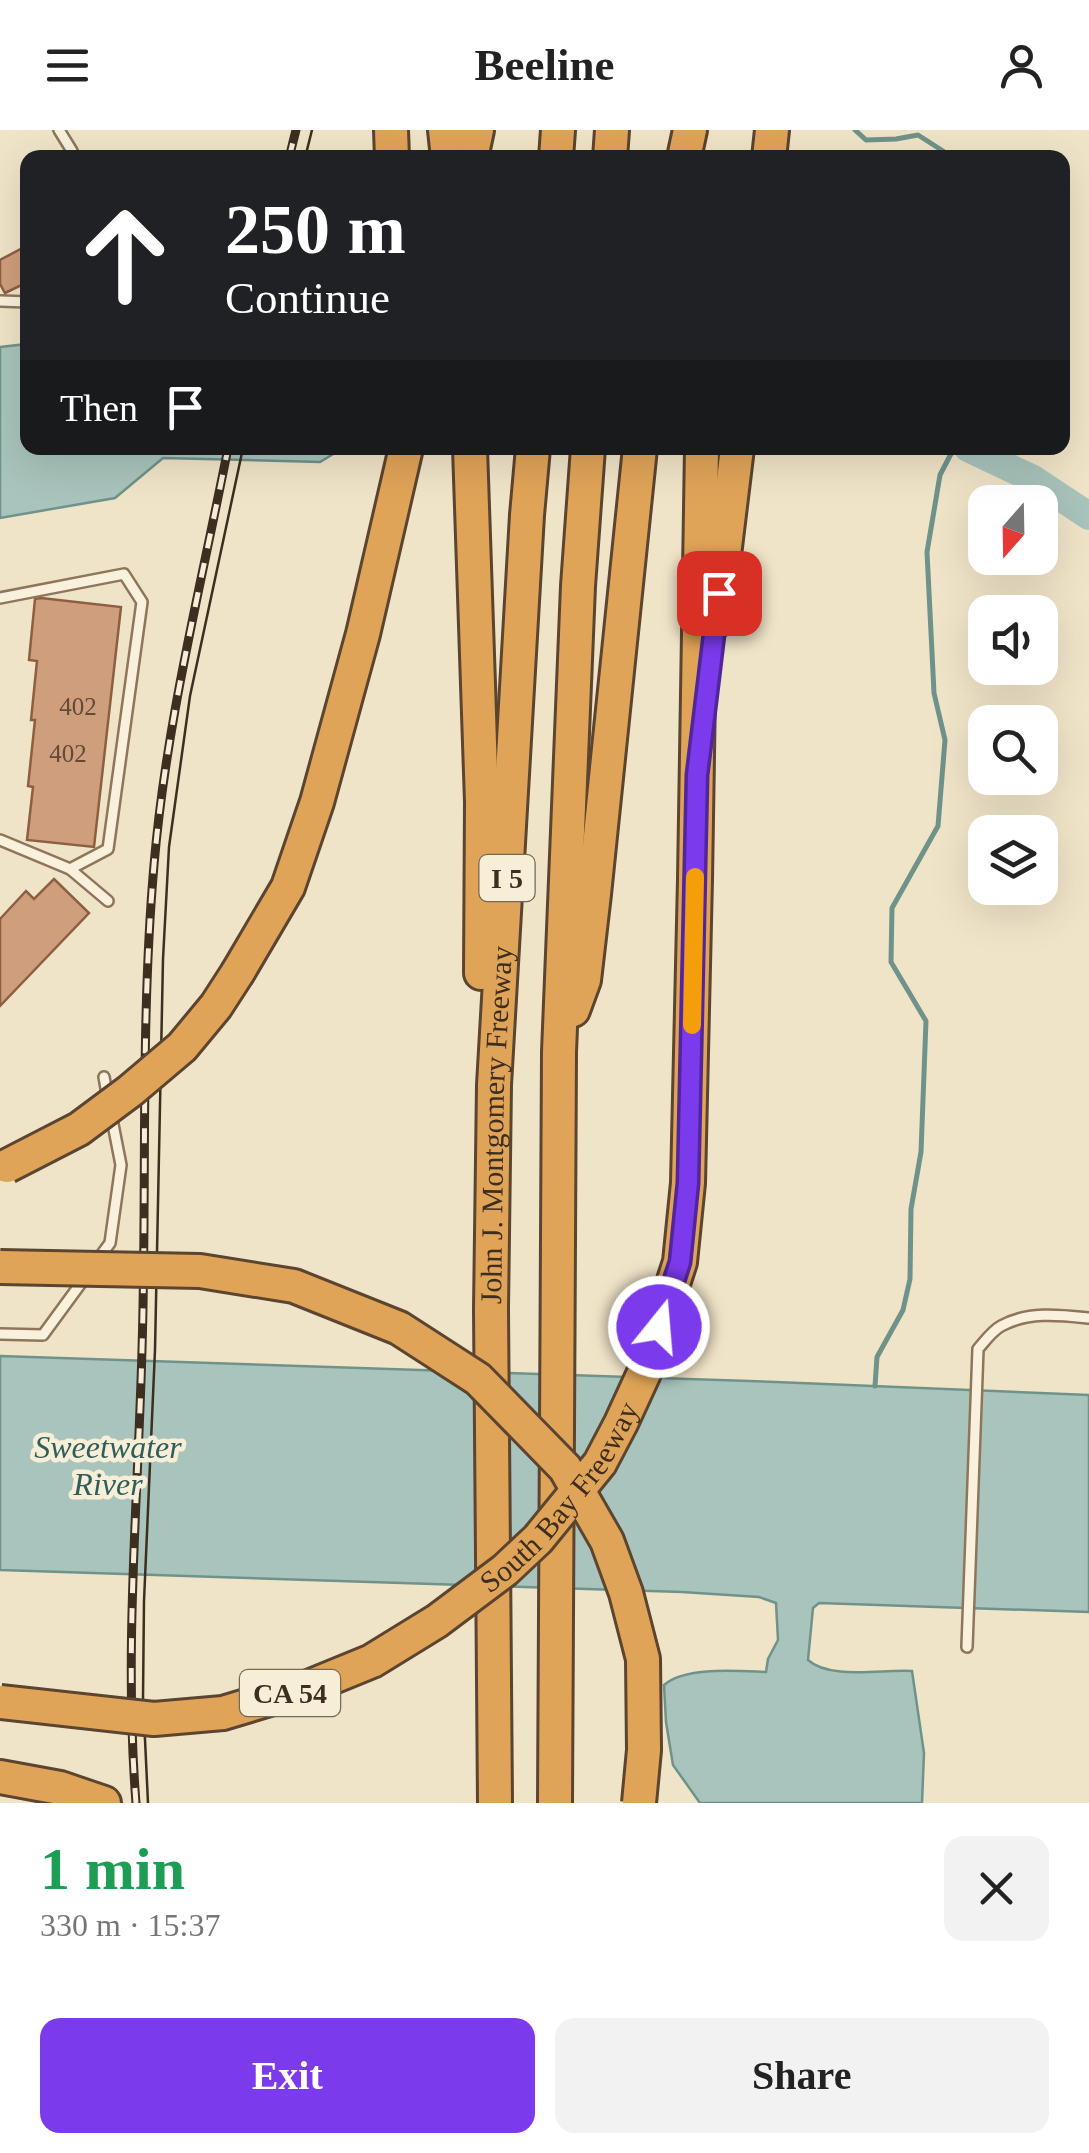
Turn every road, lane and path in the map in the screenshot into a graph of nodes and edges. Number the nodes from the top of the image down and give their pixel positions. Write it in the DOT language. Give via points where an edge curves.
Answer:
graph roads {
  1 [pos="385,455"];
  2 [pos="404,455"];
  3 [pos="470,455"];
  4 [pos="533,455"];
  5 [pos="588,455"];
  6 [pos="639,455"];
  7 [pos="702,455"];
  8 [pos="736,455"];
  9 [pos="0,598"];
  10 [pos="344,704"];
  11 [pos="697,775"];
  12 [pos="0,840"];
  13 [pos="70,870"];
  14 [pos="108,901"];
  15 [pos="559,1052"];
  16 [pos="104,1077"];
  17 [pos="494,1085"];
  18 [pos="3,1167"];
  19 [pos="0,1267"];
  20 [pos="1089,1318"];
  21 [pos="0,1334"];
  22 [pos="966,1646"];
  23 [pos="0,1702"];
  24 [pos="0,1777"];
  25 [pos="104,1803"];
  26 [pos="496,1803"];
  27 [pos="555,1803"];
  28 [pos="639,1803"];
  1 -- 10 [label="highway" via="350,628"];
  2 -- 10 [label="highway"];
  3 -- 17 [label="highway" via="482,802 480,1033"];
  4 -- 17 [label="highway, John J. Montgomery Freeway / I 5"];
  5 -- 15 [label="highway, John J. Montgomery Freeway / I 5"];
  6 -- 15 [label="highway" via="584,980"];
  7 -- 11 [label="highway"];
  8 -- 11 [label="highway"];
  9 -- 13 [label="lane" via="124,574 142,602 108,849"];
  10 -- 18 [label="highway, bridge" via="288,887 216,1006 182,1047 130,1091 79,1129"];
  11 -- 23 [label="highway, South Bay Freeway / CA 54, bridge" via="688,1183 680,1262 644,1373 600,1462 505,1570 372,1661 306,1688 223,1713 154,1719"];
  12 -- 13 [label="lane"];
  13 -- 14 [label="lane"];
  15 -- 27 [label="highway, John J. Montgomery Freeway / I 5, bridge"];
  16 -- 21 [label="lane" via="121,1164 110,1244 43,1335"];
  17 -- 26 [label="highway, John J. Montgomery Freeway / I 5, bridge"];
  19 -- 28 [label="highway, bridge" via="200,1270 294,1286 399,1328 478,1379 565,1468 607,1541 643,1658"];
  20 -- 22 [label="lane" via="1021,1318 998,1327 978,1349"];
  24 -- 25 [label="highway"];
}
